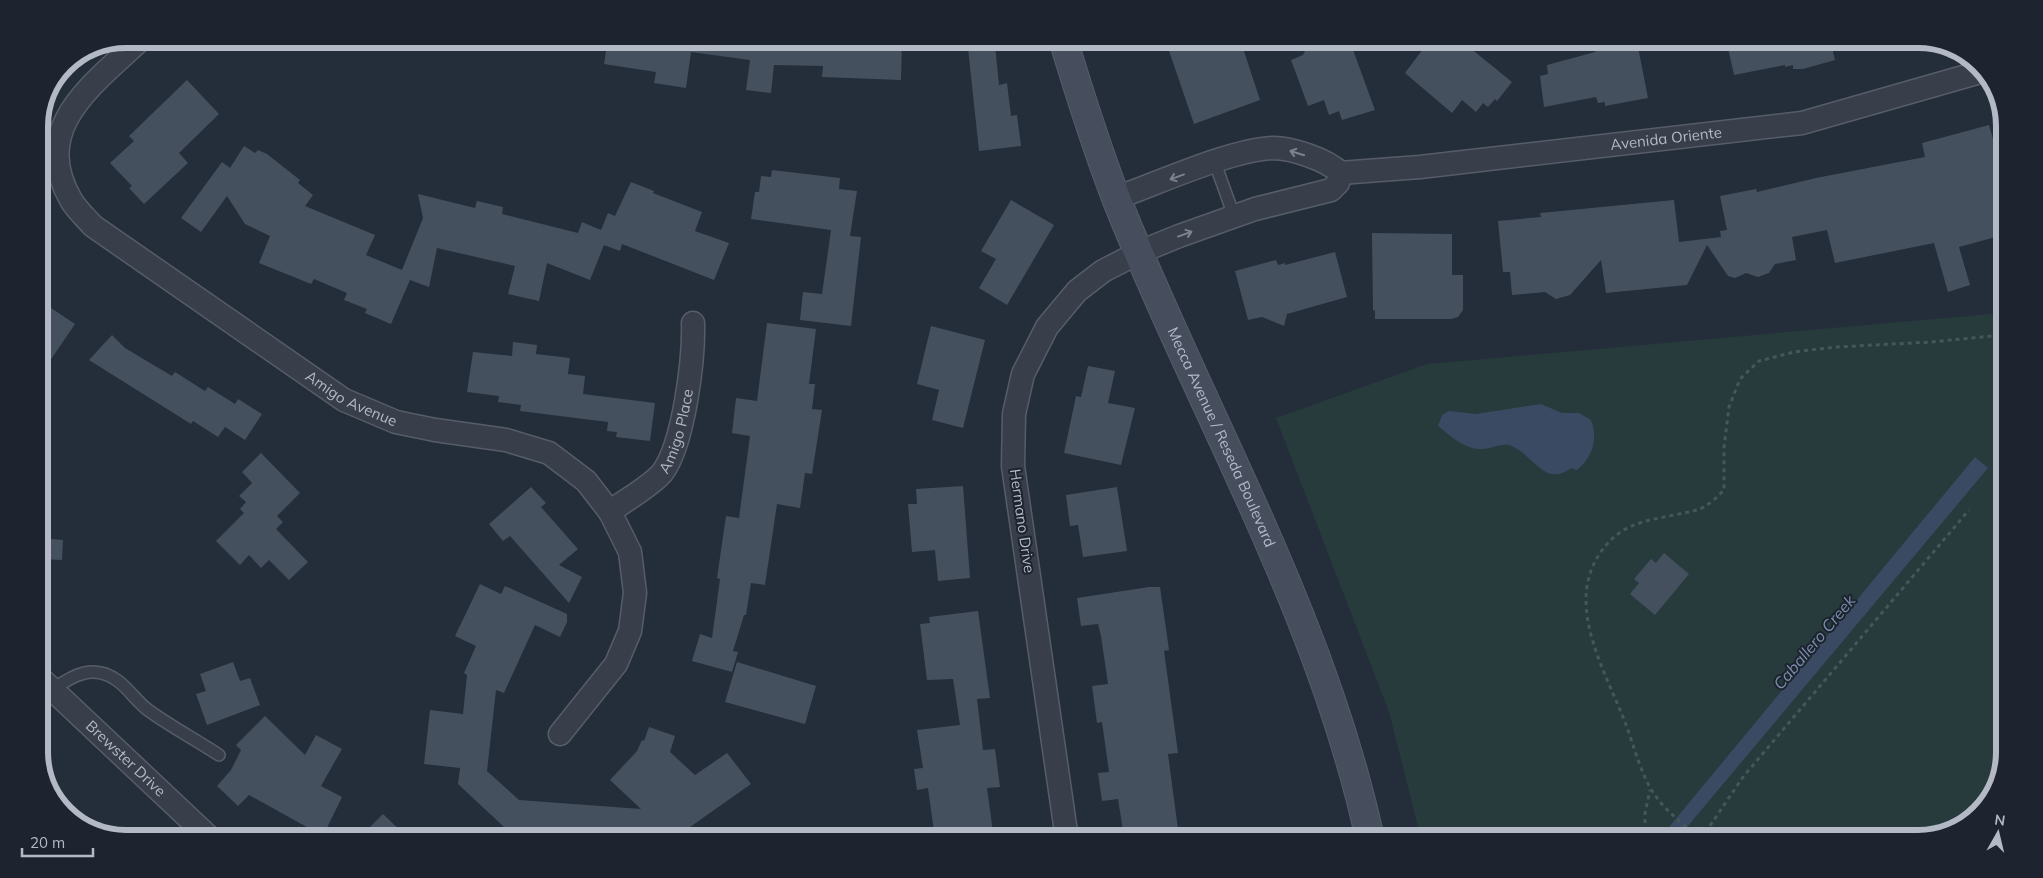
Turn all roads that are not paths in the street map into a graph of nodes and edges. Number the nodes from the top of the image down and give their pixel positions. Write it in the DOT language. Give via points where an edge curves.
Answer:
graph roads {
  1 [pos="132,48"];
  2 [pos="1066,48"];
  3 [pos="1976,73"];
  4 [pos="1215,163"];
  5 [pos="1340,173"];
  6 [pos="1116,198"];
  7 [pos="1234,216"];
  8 [pos="1140,252"];
  9 [pos="693,323"];
  10 [pos="610,512"];
  11 [pos="48,683"];
  12 [pos="48,686"];
  13 [pos="560,734"];
  14 [pos="219,755"];
  15 [pos="201,830"];
  16 [pos="1066,830"];
  17 [pos="1367,830"];
  1 -- 10 [label="street, Amigo Avenue" via="75,102 63,124 58,144 60,172 71,200 93,226 344,400 396,422 506,440 549,453 586,481"];
  2 -- 6 [label="main road, Mecca Avenue / Reseda Boulevard"];
  3 -- 5 [label="street, Avenida Oriente" via="1802,123 1420,167"];
  5 -- 4 [label="street, one-way" via="1330,163 1273,148"];
  4 -- 6 [label="street, one-way"];
  4 -- 7 [label="lane"];
  5 -- 7 [label="street" via="1338,183 1331,190"];
  6 -- 8 [label="main road, Mecca Avenue / Reseda Boulevard"];
  8 -- 7 [label="street, one-way"];
  8 -- 16 [label="street, Hermano Drive" via="1096,276 1078,291 1047,327 1023,374 1014,414 1013,466"];
  8 -- 17 [label="main road, Mecca Avenue / Reseda Boulevard" via="1296,602 1331,699"];
  9 -- 10 [label="street, Amigo Place" via="694,346 673,455 661,474"];
  10 -- 13 [label="street, Amigo Avenue" via="630,552 635,593 630,631 616,664"];
  11 -- 14 [label="lane" via="90,671 101,673 117,681 148,710"];
  12 -- 15 [label="street, Brewster Drive"];
}
